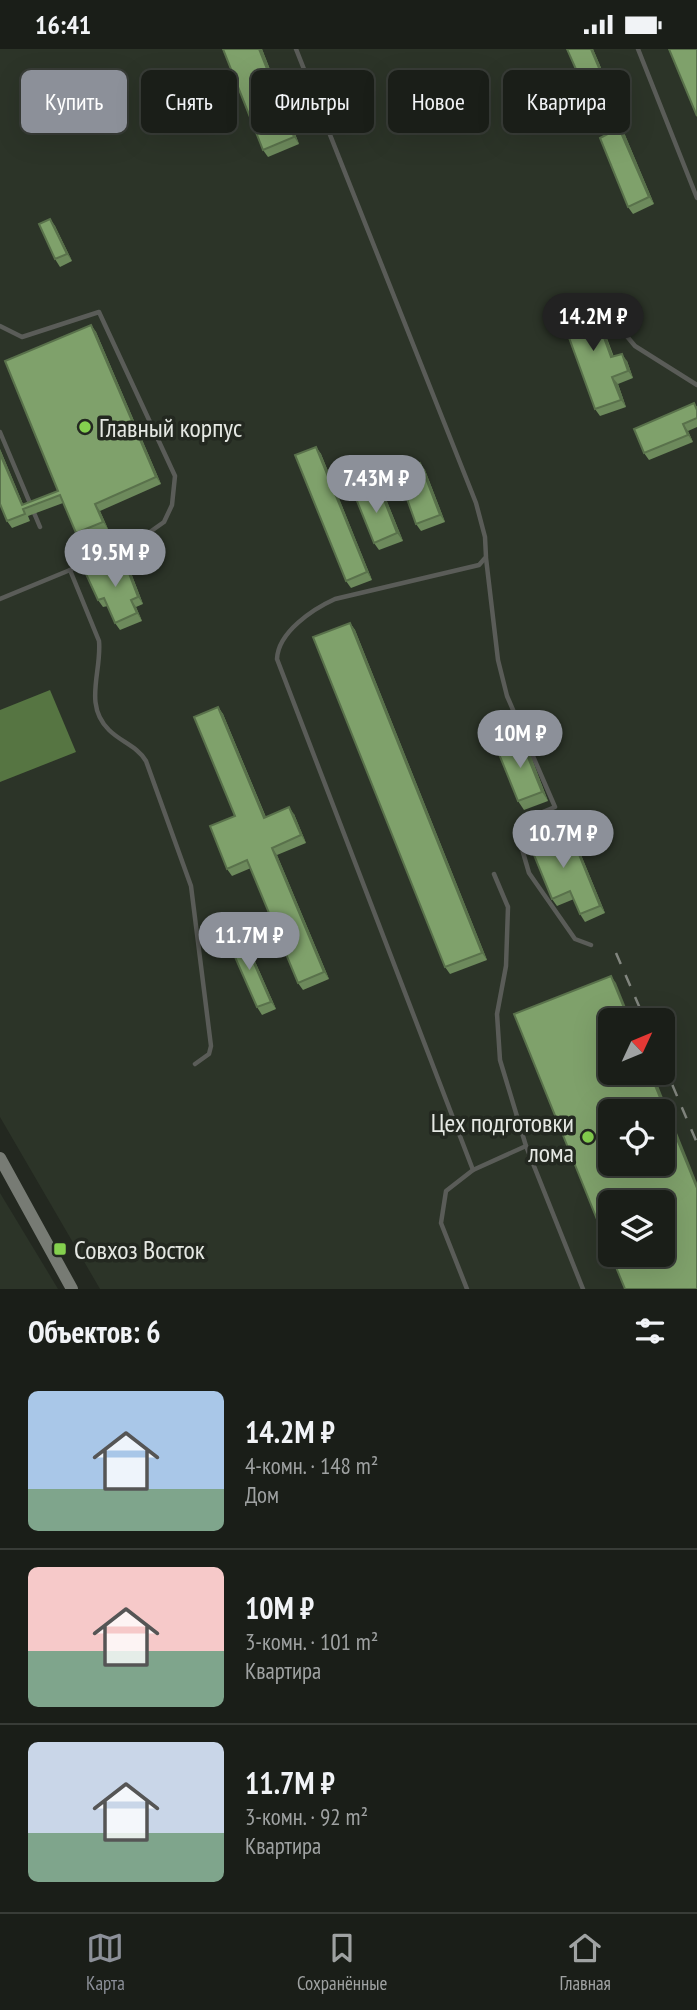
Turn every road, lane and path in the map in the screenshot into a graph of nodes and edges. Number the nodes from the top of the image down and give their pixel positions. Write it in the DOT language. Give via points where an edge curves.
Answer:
graph roads {
  1 [pos="296,49"];
  2 [pos="638,49"];
  3 [pos="697,198"];
  4 [pos="551,310"];
  5 [pos="0,325"];
  6 [pos="697,385"];
  7 [pos="0,432"];
  8 [pos="40,527"];
  9 [pos="486,557"];
  10 [pos="70,571"];
  11 [pos="0,600"];
  12 [pos="494,874"];
  13 [pos="591,945"];
  14 [pos="195,1063"];
  15 [pos="526,1146"];
  16 [pos="0,1158"];
  17 [pos="473,1170"];
  18 [pos="72,1289"];
  19 [pos="467,1289"];
  20 [pos="583,1289"];
  1 -- 9 [label="lane" via="476,503"];
  2 -- 3 [label="lane"];
  4 -- 6 [label="lane" via="579,296 595,298 635,346"];
  5 -- 10 [label="lane" via="22,337 99,312 173,467 172,505 164,522"];
  7 -- 8 [label="lane"];
  9 -- 13 [label="lane" via="498,660 507,695 555,807 523,820 520,842 529,873 575,939"];
  9 -- 17 [label="lane" via="478,565 335,599 315,609 277,650"];
  10 -- 11 [label="lane"];
  10 -- 14 [label="lane" via="99,642 93,684 102,717 107,729 141,752 151,769 188,873 211,1046 209,1054"];
  12 -- 15 [label="lane" via="508,907 506,966 497,1014 500,1060"];
  15 -- 17 [label="lane"];
  15 -- 20 [label="lane"];
  16 -- 18 [label="street"];
  17 -- 19 [label="lane" via="446,1191 441,1223"];
}
